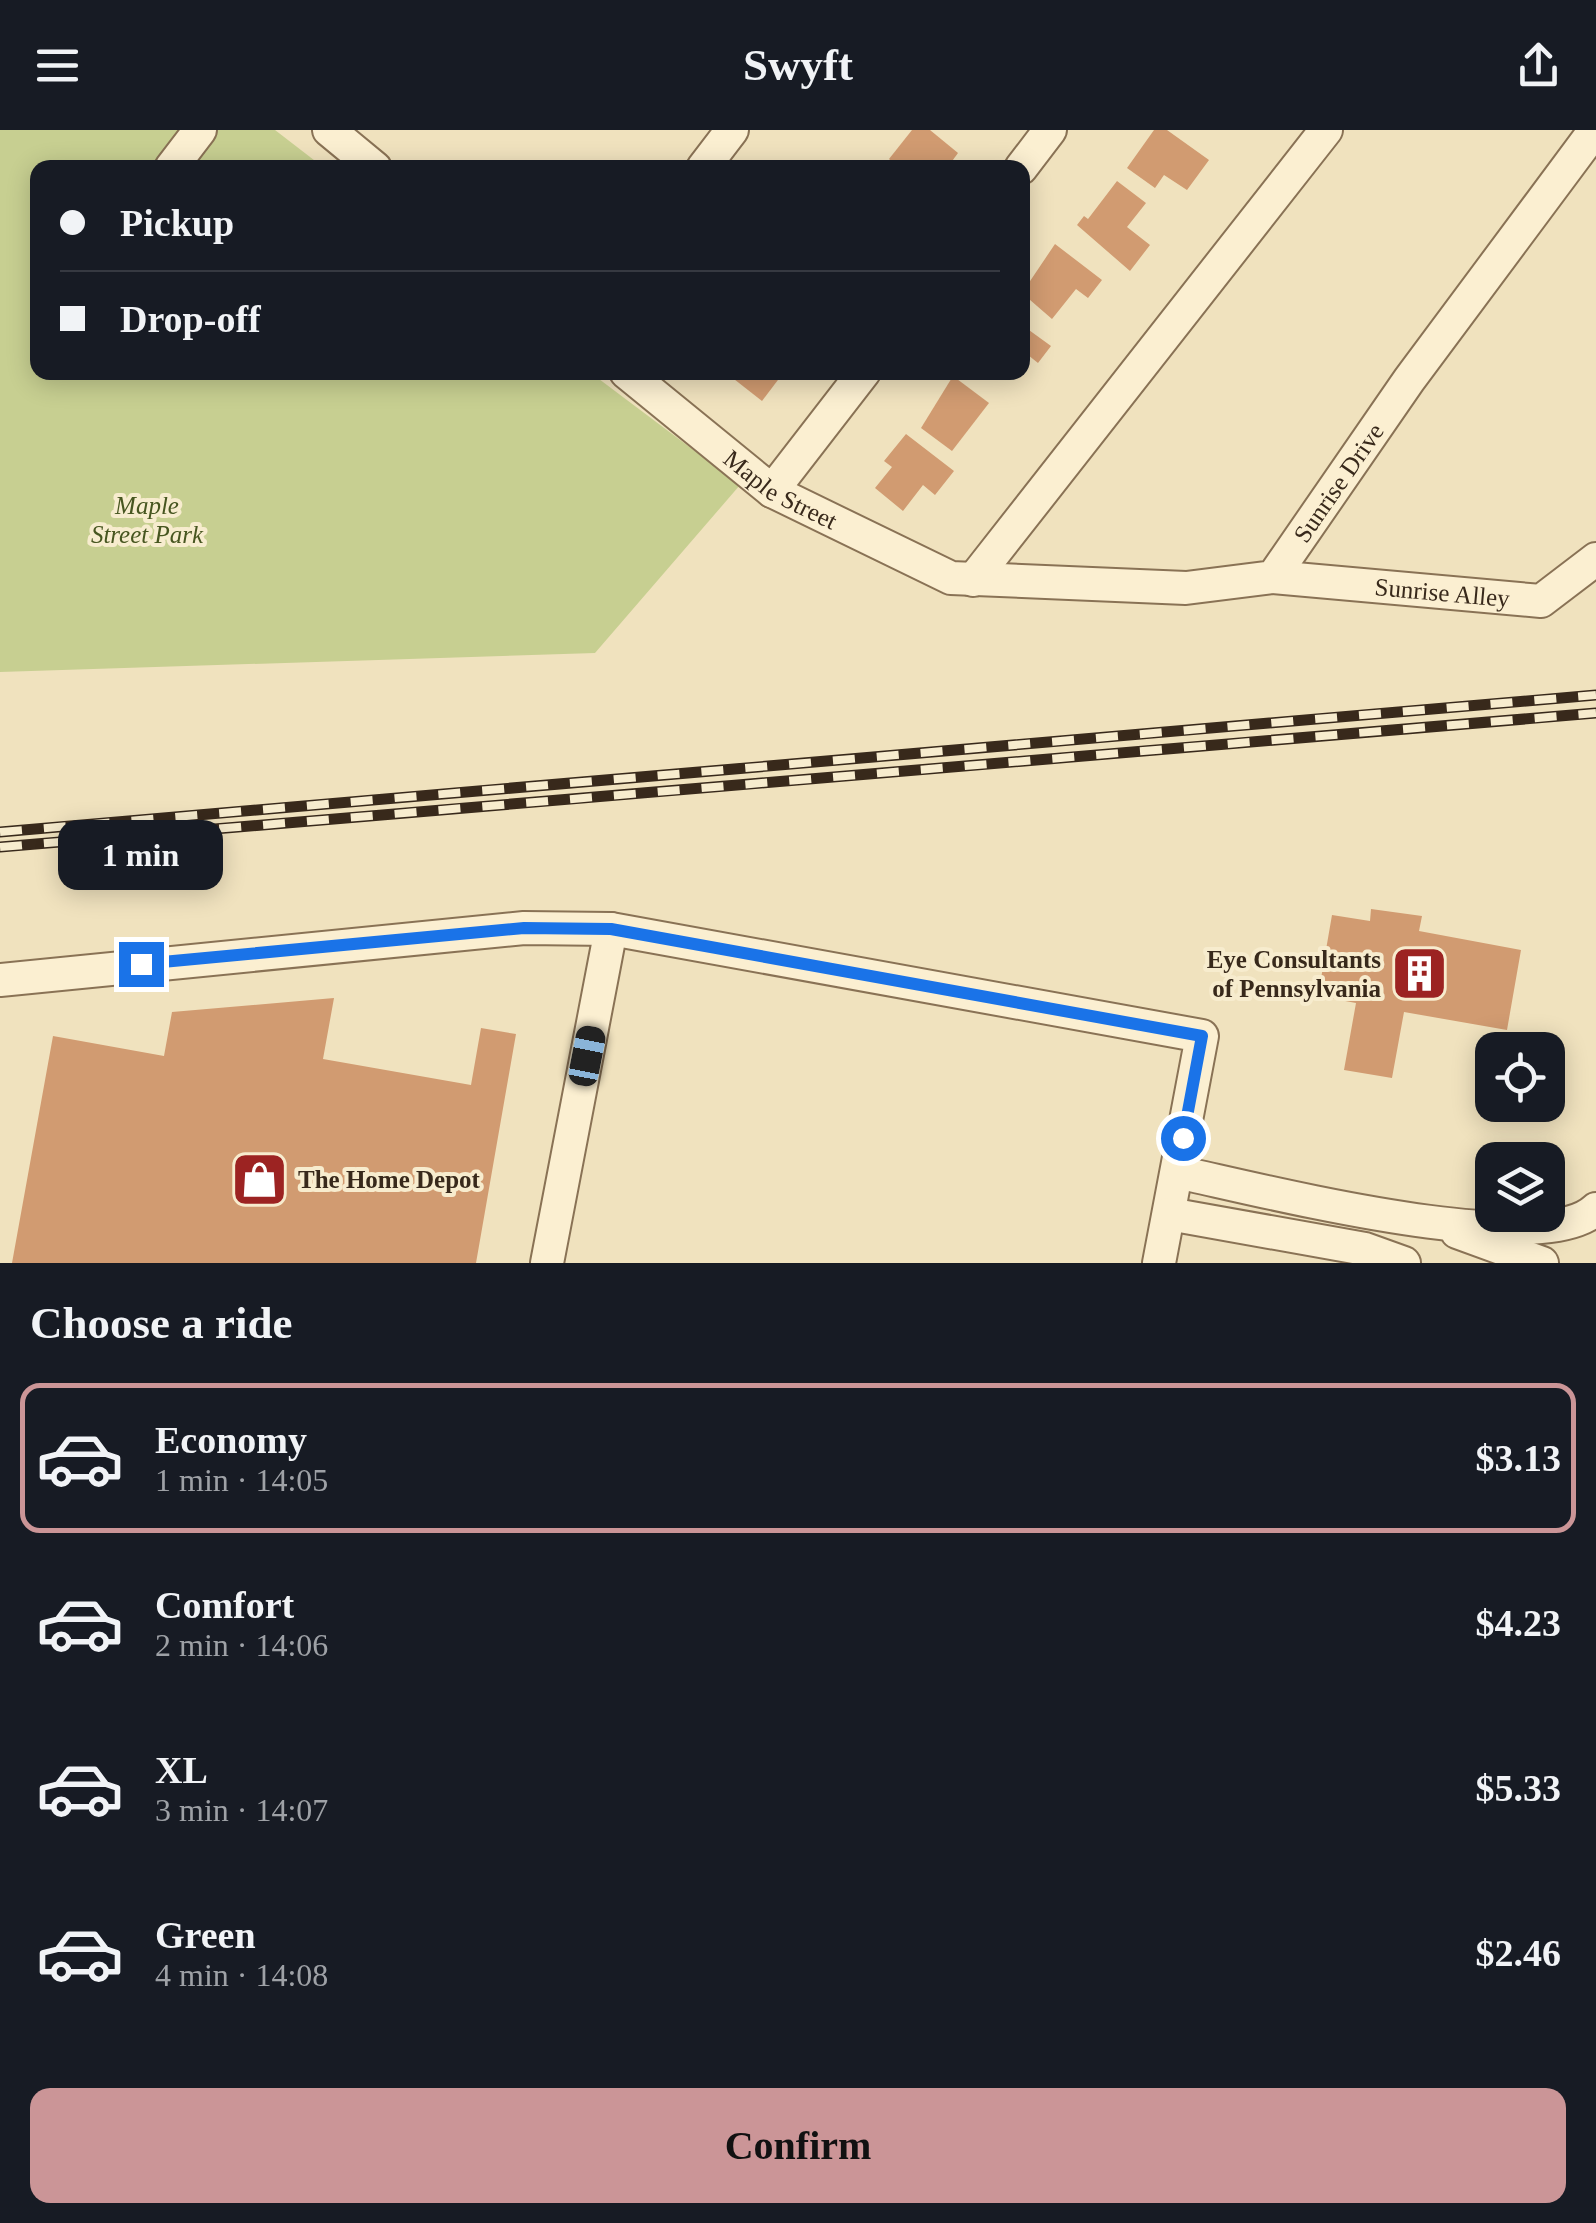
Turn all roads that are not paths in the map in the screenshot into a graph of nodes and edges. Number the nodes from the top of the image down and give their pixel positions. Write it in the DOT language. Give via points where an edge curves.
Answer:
graph roads {
  1 [pos="200,130"];
  2 [pos="329,130"];
  3 [pos="732,130"];
  4 [pos="1050,130"];
  5 [pos="1326,130"];
  6 [pos="1595,130"];
  7 [pos="178,160"];
  8 [pos="365,160"];
  9 [pos="710,160"];
  10 [pos="1027,160"];
  11 [pos="636,380"];
  12 [pos="858,380"];
  13 [pos="772,491"];
  14 [pos="1596,559"];
  15 [pos="1274,576"];
  16 [pos="962,579"];
  17 [pos="611,929"];
  18 [pos="0,980"];
  19 [pos="1177,1172"];
  20 [pos="1596,1209"];
  21 [pos="1169,1214"];
  22 [pos="1446,1227"];
  23 [pos="547,1263"];
  24 [pos="1158,1263"];
  25 [pos="1404,1263"];
  26 [pos="1542,1263"];
  1 -- 7 [label="street"];
  2 -- 8 [label="street"];
  3 -- 9 [label="street"];
  4 -- 10 [label="street"];
  5 -- 16 [label="street"];
  6 -- 15 [label="street, Sunrise Drive"];
  11 -- 13 [label="street, Maple Street"];
  12 -- 13 [label="street"];
  13 -- 16 [label="street, Maple Street"];
  14 -- 15 [label="street, Sunrise Alley" via="1541,601"];
  15 -- 16 [label="street" via="1186,588"];
  17 -- 18 [label="street" via="524,928"];
  17 -- 19 [label="street" via="1202,1036"];
  17 -- 23 [label="street"];
  19 -- 21 [label="street"];
  19 -- 22 [label="street"];
  20 -- 22 [label="street" via="1549,1227"];
  21 -- 24 [label="street"];
  21 -- 25 [label="street" via="1364,1249"];
  22 -- 26 [label="street"];
}
